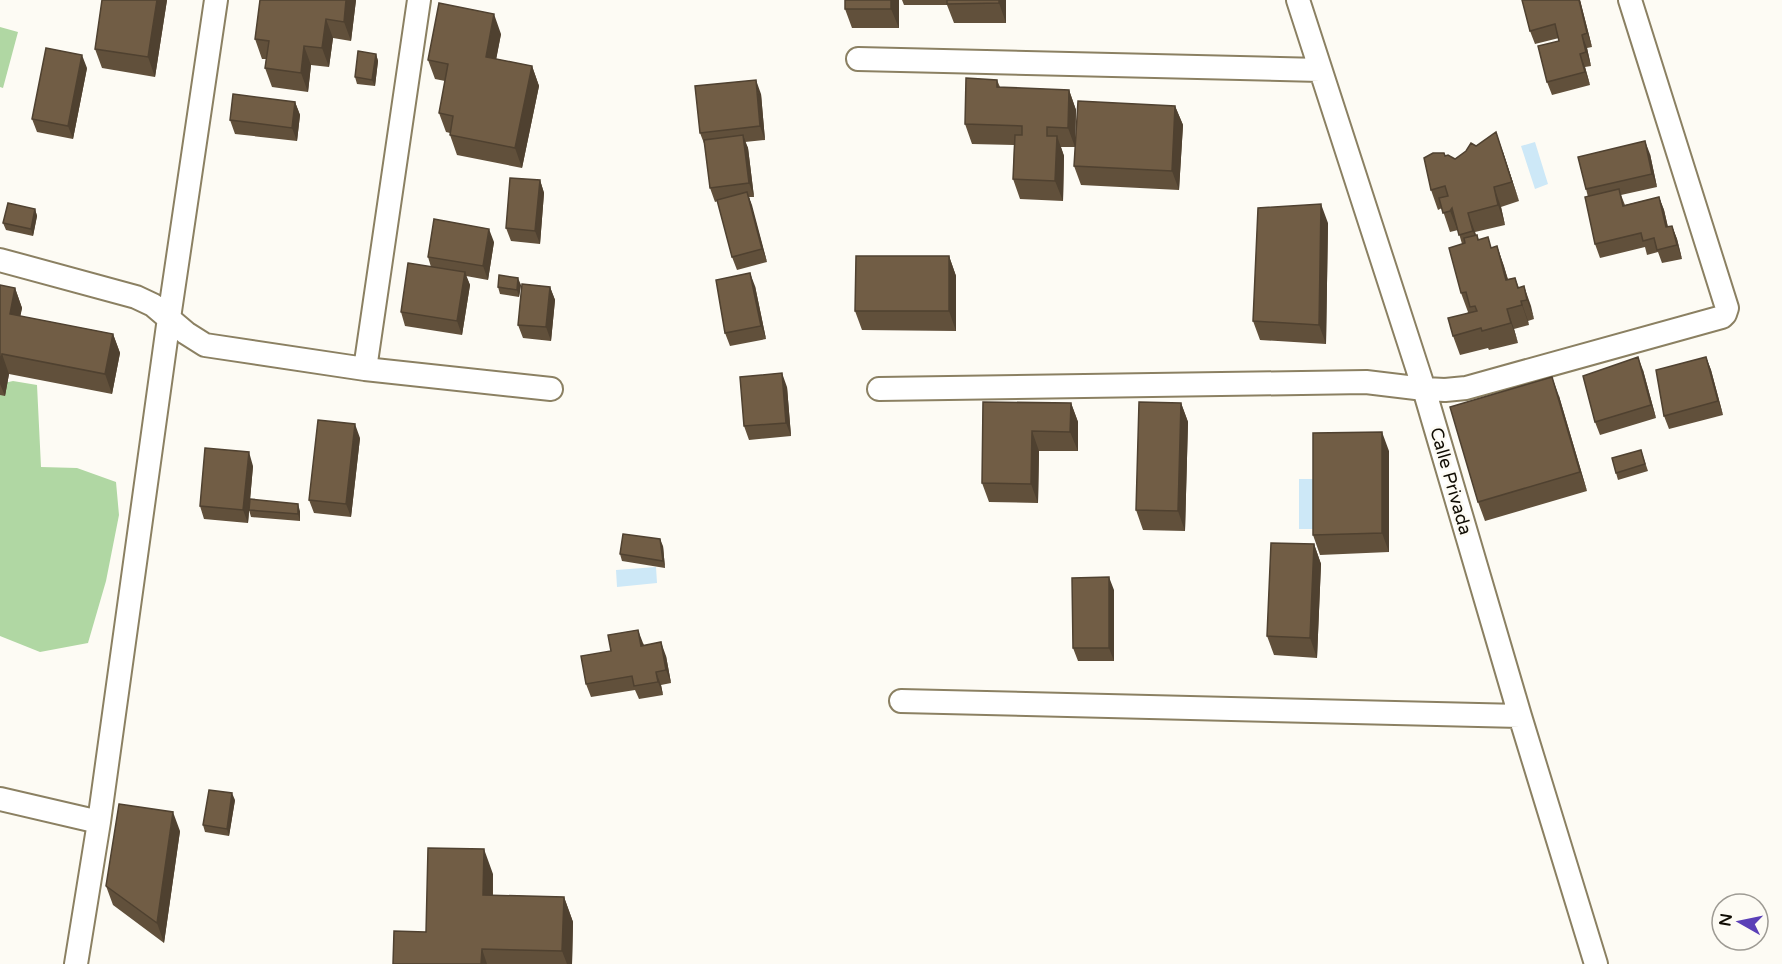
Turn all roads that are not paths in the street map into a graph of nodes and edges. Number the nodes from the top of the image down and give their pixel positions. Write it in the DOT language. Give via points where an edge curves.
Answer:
graph roads {
  1 [pos="216,0"];
  2 [pos="419,0"];
  3 [pos="1298,0"];
  4 [pos="1630,0"];
  5 [pos="858,59"];
  6 [pos="1320,70"];
  7 [pos="0,260"];
  8 [pos="169,318"];
  9 [pos="365,369"];
  10 [pos="551,389"];
  11 [pos="879,389"];
  12 [pos="1424,389"];
  13 [pos="902,701"];
  14 [pos="1520,716"];
  15 [pos="0,799"];
  16 [pos="99,822"];
  17 [pos="76,964"];
  18 [pos="1596,964"];
  1 -- 8 [label="street"];
  2 -- 9 [label="street"];
  3 -- 6 [label="street, Calle Privada"];
  4 -- 12 [label="street" via="1725,314 1714,321 1466,388"];
  5 -- 6 [label="street"];
  6 -- 12 [label="street, Calle Privada"];
  7 -- 8 [label="street" via="136,297"];
  8 -- 9 [label="street" via="205,345"];
  8 -- 16 [label="street"];
  9 -- 10 [label="street"];
  11 -- 12 [label="street" via="1366,382"];
  12 -- 14 [label="street, Calle Privada"];
  13 -- 14 [label="street"];
  14 -- 18 [label="street, Calle Privada"];
  15 -- 16 [label="street"];
  16 -- 17 [label="street"];
}
